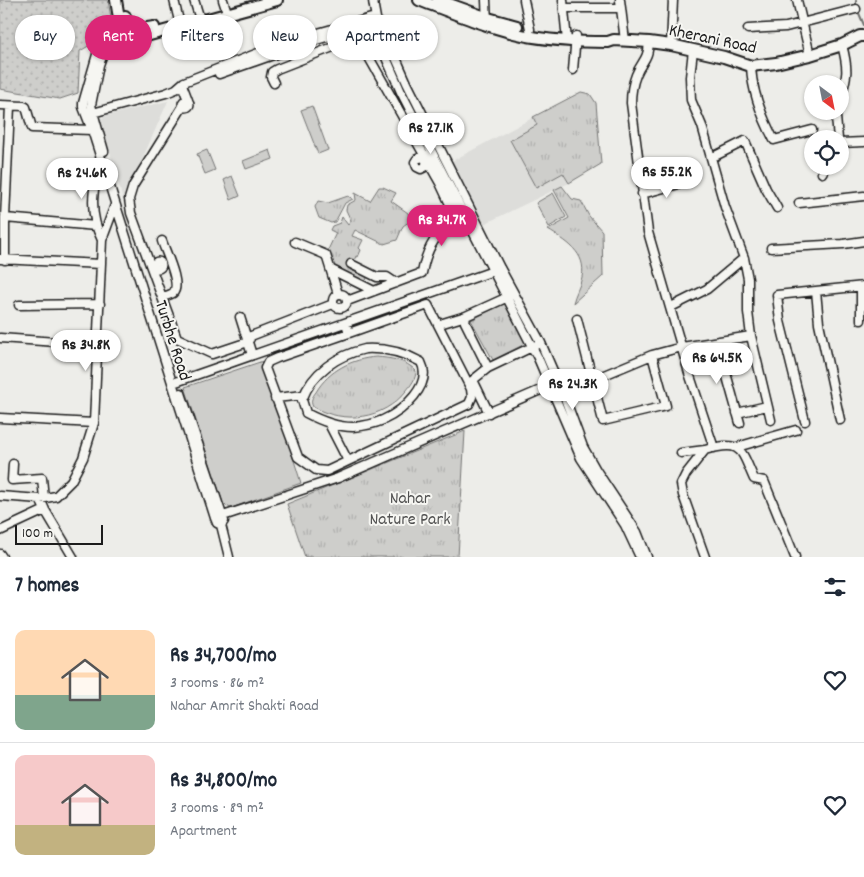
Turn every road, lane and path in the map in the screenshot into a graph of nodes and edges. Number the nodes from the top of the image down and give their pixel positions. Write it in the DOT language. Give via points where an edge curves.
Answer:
graph roads {
  1 [pos="116,0"];
  2 [pos="122,0"];
  3 [pos="174,0"];
  4 [pos="194,0"];
  5 [pos="257,0"];
  6 [pos="277,0"];
  7 [pos="373,0"];
  8 [pos="419,0"];
  9 [pos="438,0"];
  10 [pos="486,0"];
  11 [pos="524,0"];
  12 [pos="673,0"];
  13 [pos="797,0"];
  14 [pos="224,4"];
  15 [pos="563,4"];
  16 [pos="620,4"];
  17 [pos="457,7"];
  18 [pos="856,9"];
  19 [pos="122,15"];
  20 [pos="125,15"];
  21 [pos="178,15"];
  22 [pos="199,15"];
  23 [pos="201,15"];
  24 [pos="375,15"];
  25 [pos="487,21"];
  26 [pos="804,23"];
  27 [pos="530,29"];
  28 [pos="748,29"];
  29 [pos="863,33"];
  30 [pos="152,35"];
  31 [pos="571,39"];
  32 [pos="624,41"];
  33 [pos="649,42"];
  34 [pos="671,45"];
  35 [pos="842,45"];
  36 [pos="693,50"];
  37 [pos="317,54"];
  38 [pos="810,55"];
  39 [pos="101,60"];
  40 [pos="253,60"];
  41 [pos="301,60"];
  42 [pos="387,60"];
  43 [pos="397,60"];
  44 [pos="751,66"];
  45 [pos="573,70"];
  46 [pos="846,75"];
  47 [pos="274,83"];
  48 [pos="180,87"];
  49 [pos="0,105"];
  50 [pos="10,106"];
  51 [pos="89,114"];
  52 [pos="92,130"];
  53 [pos="804,132"];
  54 [pos="849,142"];
  55 [pos="864,142"];
  56 [pos="440,148"];
  57 [pos="428,157"];
  58 [pos="100,158"];
  59 [pos="712,158"];
  60 [pos="686,182"];
  61 [pos="642,194"];
  62 [pos="864,196"];
  63 [pos="3,198"];
  64 [pos="799,203"];
  65 [pos="115,205"];
  66 [pos="777,208"];
  67 [pos="5,218"];
  68 [pos="96,226"];
  69 [pos="102,240"];
  70 [pos="162,241"];
  71 [pos="864,241"];
  72 [pos="295,242"];
  73 [pos="770,248"];
  74 [pos="744,258"];
  75 [pos="3,259"];
  76 [pos="100,264"];
  77 [pos="351,264"];
  78 [pos="153,267"];
  79 [pos="332,270"];
  80 [pos="496,270"];
  81 [pos="140,272"];
  82 [pos="396,283"];
  83 [pos="863,286"];
  84 [pos="374,291"];
  85 [pos="816,291"];
  86 [pos="338,294"];
  87 [pos="510,296"];
  88 [pos="162,297"];
  89 [pos="431,300"];
  90 [pos="346,303"];
  91 [pos="19,304"];
  92 [pos="100,304"];
  93 [pos="335,306"];
  94 [pos="671,307"];
  95 [pos="466,316"];
  96 [pos="240,317"];
  97 [pos="577,319"];
  98 [pos="862,320"];
  99 [pos="346,323"];
  100 [pos="442,323"];
  101 [pos="530,332"];
  102 [pos="349,333"];
  103 [pos="750,336"];
  104 [pos="0,338"];
  105 [pos="719,341"];
  106 [pos="248,342"];
  107 [pos="540,343"];
  108 [pos="99,345"];
  109 [pos="533,347"];
  110 [pos="682,347"];
  111 [pos="252,355"];
  112 [pos="652,355"];
  113 [pos="488,368"];
  114 [pos="473,380"];
  115 [pos="592,380"];
  116 [pos="175,382"];
  117 [pos="558,383"];
  118 [pos="550,386"];
  119 [pos="304,394"];
  120 [pos="275,398"];
  121 [pos="767,406"];
  122 [pos="489,413"];
  123 [pos="737,413"];
  124 [pos="0,418"];
  125 [pos="771,420"];
  126 [pos="840,420"];
  127 [pos="805,421"];
  128 [pos="94,423"];
  129 [pos="740,423"];
  130 [pos="330,424"];
  131 [pos="796,430"];
  132 [pos="392,440"];
  133 [pos="737,447"];
  134 [pos="714,448"];
  135 [pos="705,450"];
  136 [pos="399,452"];
  137 [pos="681,453"];
  138 [pos="348,461"];
  139 [pos="12,464"];
  140 [pos="0,496"];
  141 [pos="42,498"];
  142 [pos="45,510"];
  143 [pos="219,517"];
  144 [pos="628,523"];
  145 [pos="0,531"];
  146 [pos="0,554"];
  147 [pos="2,557"];
  148 [pos="73,557"];
  149 [pos="229,557"];
  150 [pos="640,557"];
  151 [pos="647,557"];
  152 [pos="705,557"];
  153 [pos="795,557"];
  1 -- 19 [label="main road"];
  2 -- 20 [label="main road"];
  3 -- 21 [label="street"];
  4 -- 22 [label="street"];
  5 -- 14 [label="main road"];
  6 -- 30 [label="main road"];
  7 -- 24 [label="street"];
  8 -- 17 [label="main road, Kherani Road"];
  9 -- 17 [label="main road, Kherani Road"];
  10 -- 25 [label="street"];
  11 -- 27 [label="street"];
  12 -- 34 [label="street"];
  13 -- 26 [label="street"];
  14 -- 23 [label="main road"];
  15 -- 16 [label="street"];
  15 -- 31 [label="street"];
  16 -- 32 [label="street"];
  17 -- 25 [label="main road, Kherani Road"];
  18 -- 26 [label="street"];
  25 -- 27 [label="main road, Kherani Road"];
  25 -- 31 [label="main road, Kherani Road" via="522,35"];
  26 -- 28 [label="street"];
  26 -- 38 [label="street"];
  27 -- 31 [label="main road, Kherani Road"];
  29 -- 35 [label="main road, Kherani Road"];
  31 -- 32 [label="main road, Kherani Road" via="610,36"];
  31 -- 45 [label="street"];
  32 -- 33 [label="main road, Kherani Road"];
  33 -- 34 [label="main road, Kherani Road"];
  33 -- 61 [label="street" via="648,56 637,73 631,103"];
  34 -- 36 [label="main road, Kherani Road"];
  35 -- 38 [label="main road, Kherani Road"];
  35 -- 46 [label="street"];
  36 -- 44 [label="main road, Kherani Road"];
  36 -- 59 [label="street" via="691,100"];
  37 -- 57 [label="street" via="357,40"];
  38 -- 44 [label="main road, Kherani Road"];
  39 -- 51 [label="street"];
  40 -- 48 [label="street"];
  41 -- 47 [label="street" via="272,72"];
  42 -- 57 [label="street"];
  43 -- 56 [label="street"];
  44 -- 53 [label="street" via="758,104 774,140"];
  48 -- 51 [label="street"];
  48 -- 78 [label="street" via="185,102 133,186 129,199 131,213"];
  49 -- 50 [label="street"];
  50 -- 52 [label="street" via="26,107 32,128"];
  50 -- 63 [label="street"];
  51 -- 52 [label="street"];
  51 -- 81 [label="street"];
  52 -- 58 [label="street"];
  54 -- 55 [label="street"];
  56 -- 57 [label="street"];
  56 -- 80 [label="street"];
  57 -- 80 [label="street"];
  57 -- 82 [label="street" via="456,217 432,242 422,273"];
  58 -- 65 [label="street"];
  58 -- 68 [label="street" via="92,191"];
  59 -- 66 [label="street" via="745,142"];
  59 -- 74 [label="street" via="725,207"];
  60 -- 61 [label="street"];
  61 -- 94 [label="street" via="648,232"];
  62 -- 64 [label="street"];
  63 -- 67 [label="street"];
  65 -- 69 [label="street"];
  65 -- 81 [label="street"];
  67 -- 68 [label="street"];
  67 -- 75 [label="street"];
  68 -- 69 [label="street"];
  69 -- 76 [label="street"];
  70 -- 88 [label="street" via="176,281 172,294"];
  71 -- 73 [label="street"];
  72 -- 79 [label="street" via="326,255"];
  74 -- 94 [label="street" via="707,288"];
  74 -- 103 [label="street" via="748,277"];
  75 -- 76 [label="street"];
  76 -- 92 [label="street"];
  77 -- 82 [label="street"];
  78 -- 81 [label="street"];
  78 -- 88 [label="street"];
  79 -- 84 [label="street"];
  79 -- 86 [label="street"];
  80 -- 87 [label="street"];
  80 -- 99 [label="street"];
  81 -- 116 [label="street"];
  82 -- 84 [label="street"];
  83 -- 85 [label="street"];
  83 -- 98 [label="street"];
  84 -- 90 [label="street"];
  85 -- 126 [label="street" via="819,322"];
  85 -- 127 [label="street" via="777,295"];
  86 -- 90 [label="street" via="343,295"];
  86 -- 93 [label="street" via="334,298"];
  87 -- 95 [label="street"];
  87 -- 101 [label="street"];
  88 -- 106 [label="street" via="177,338 212,354"];
  89 -- 100 [label="street"];
  90 -- 93 [label="street" via="340,308"];
  90 -- 99 [label="street"];
  91 -- 92 [label="street"];
  92 -- 108 [label="street"];
  93 -- 99 [label="street"];
  93 -- 106 [label="street" via="251,336"];
  94 -- 110 [label="street"];
  95 -- 100 [label="street"];
  95 -- 113 [label="street" via="465,322"];
  96 -- 106 [label="street"];
  97 -- 115 [label="street"];
  99 -- 102 [label="street"];
  99 -- 111 [label="street"];
  100 -- 114 [label="street"];
  101 -- 107 [label="street"];
  101 -- 109 [label="street"];
  102 -- 120 [label="street" via="268,362 265,368"];
  102 -- 132 [label="street" via="428,305 471,389 470,404"];
  103 -- 105 [label="street"];
  103 -- 121 [label="street"];
  104 -- 108 [label="street"];
  105 -- 110 [label="street"];
  105 -- 123 [label="street"];
  106 -- 111 [label="street"];
  107 -- 109 [label="street"];
  107 -- 117 [label="street"];
  108 -- 128 [label="street"];
  109 -- 113 [label="street"];
  109 -- 118 [label="street"];
  110 -- 112 [label="street"];
  110 -- 134 [label="street"];
  111 -- 116 [label="street"];
  112 -- 115 [label="street"];
  112 -- 115 [label="street" via="666,406 603,421"];
  113 -- 114 [label="street"];
  114 -- 122 [label="street"];
  116 -- 143 [label="street"];
  117 -- 118 [label="street"];
  117 -- 144 [label="street" via="583,447"];
  118 -- 122 [label="street"];
  118 -- 144 [label="street" via="581,458"];
  119 -- 120 [label="street"];
  119 -- 130 [label="street" via="306,413"];
  119 -- 130 [label="street" via="325,368 354,352 388,349 421,362 425,373 423,380 411,400 394,414 362,426"];
  120 -- 138 [label="street" via="298,457 316,470 327,471"];
  121 -- 123 [label="street"];
  121 -- 125 [label="street"];
  122 -- 136 [label="street"];
  123 -- 129 [label="street"];
  124 -- 128 [label="street"];
  128 -- 141 [label="street" via="83,458 71,481 56,496"];
  130 -- 138 [label="street"];
  131 -- 133 [label="street"];
  132 -- 136 [label="street"];
  132 -- 138 [label="street"];
  133 -- 134 [label="street"];
  133 -- 153 [label="street" via="754,479 764,482"];
  134 -- 135 [label="street"];
  135 -- 137 [label="street"];
  135 -- 152 [label="street" via="681,484"];
  136 -- 143 [label="street" via="338,478"];
  139 -- 141 [label="street" via="12,480 42,478"];
  140 -- 141 [label="street"];
  141 -- 142 [label="street"];
  142 -- 145 [label="street"];
  142 -- 148 [label="street"];
  143 -- 149 [label="street" via="224,521 221,525"];
  144 -- 150 [label="street"];
  144 -- 151 [label="street" via="637,532"];
  146 -- 147 [label="street"];
}
